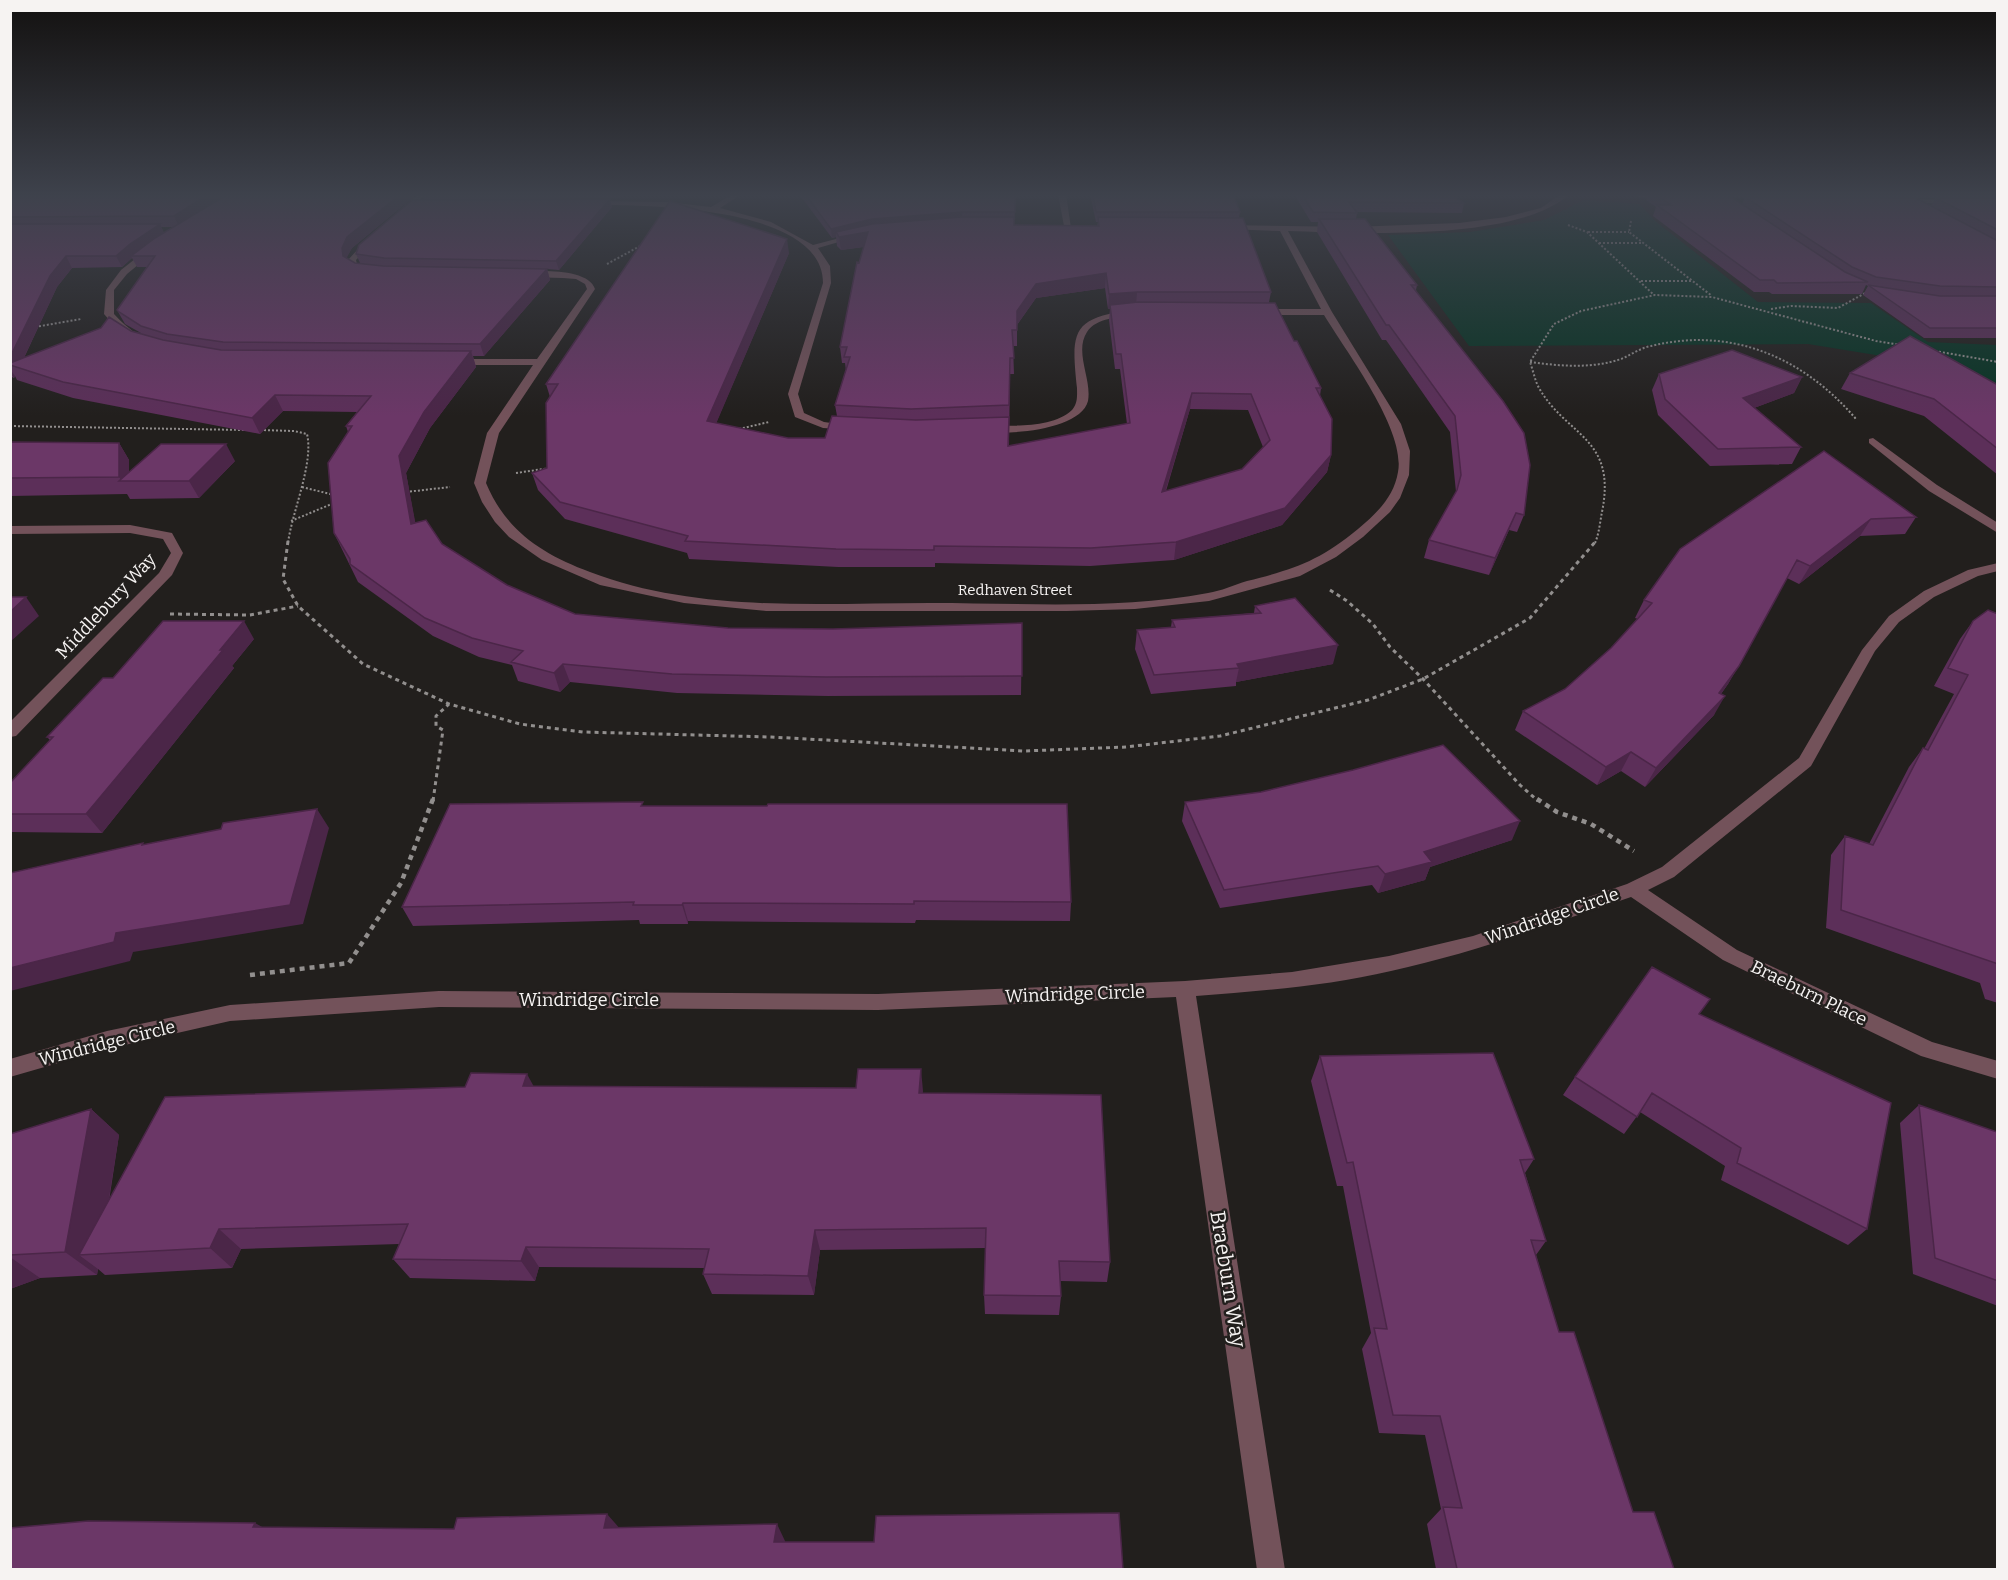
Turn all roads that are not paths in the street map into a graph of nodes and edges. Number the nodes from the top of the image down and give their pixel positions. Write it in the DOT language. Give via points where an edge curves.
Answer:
graph roads {
  1 [pos="130,268"];
  2 [pos="358,268"];
  3 [pos="827,268"];
  4 [pos="1303,268"];
  5 [pos="380,272"];
  6 [pos="511,273"];
  7 [pos="1136,312"];
  8 [pos="1244,312"];
  9 [pos="1327,312"];
  10 [pos="138,338"];
  11 [pos="446,362"];
  12 [pos="540,362"];
  13 [pos="857,428"];
  14 [pos="972,429"];
  15 [pos="1873,441"];
  16 [pos="1998,529"];
  17 [pos="10,530"];
  18 [pos="1998,567"];
  19 [pos="10,732"];
  20 [pos="1633,889"];
  21 [pos="1185,989"];
  22 [pos="10,1068"];
  23 [pos="1998,1071"];
  24 [pos="1272,1569"];
  1 -- 10 [label="street" via="110,290 109,314 122,329"];
  2 -- 5 [label="street"];
  3 -- 13 [label="street" via="827,283 793,394 799,415 822,425"];
  4 -- 9 [label="street, Redhaven Street"];
  6 -- 12 [label="street" via="575,277 589,283 591,289"];
  7 -- 14 [label="street" via="1102,316 1085,325 1078,340 1083,399 1072,416 1019,428"];
  8 -- 9 [label="street"];
  9 -- 12 [label="street, Redhaven Street" via="1403,439 1404,480 1391,506 1352,542 1300,571 1205,598 1104,607 776,606 672,598 605,582 546,559 525,545 495,515 480,483 493,434"];
  11 -- 12 [label="street"];
  15 -- 16 [label="street" via="1934,488"];
  17 -- 19 [label="street, Middlebury Way" via="130,529 168,536 177,553 165,575"];
  18 -- 20 [label="street, Windridge Circle" via="1973,573 1929,594 1894,619 1869,650 1805,762 1668,872"];
  20 -- 21 [label="street, Windridge Circle" via="1473,943 1389,964 1292,980"];
  20 -- 23 [label="street, Braeburn Place" via="1730,955 1928,1050"];
  21 -- 22 [label="street, Windridge Circle" via="878,1002 439,999 230,1013 107,1040"];
  21 -- 24 [label="street, Braeburn Way"];
}
